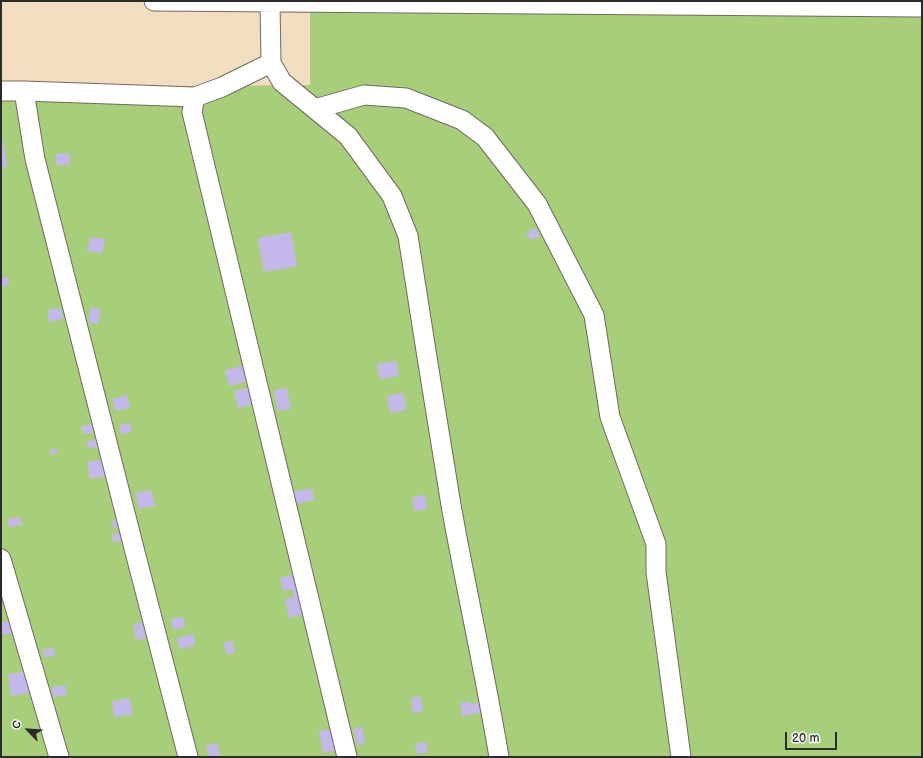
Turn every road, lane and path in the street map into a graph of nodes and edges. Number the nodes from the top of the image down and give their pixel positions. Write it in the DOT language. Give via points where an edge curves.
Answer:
graph roads {
  1 [pos="154,1"];
  2 [pos="270,2"];
  3 [pos="922,7"];
  4 [pos="271,63"];
  5 [pos="1,91"];
  6 [pos="24,91"];
  7 [pos="195,97"];
  8 [pos="315,109"];
  9 [pos="1,559"];
  10 [pos="59,757"];
  11 [pos="188,757"];
  12 [pos="347,757"];
  13 [pos="499,757"];
  14 [pos="681,757"];
  1 -- 2 [label="street"];
  2 -- 3 [label="street"];
  2 -- 4 [label="street"];
  4 -- 7 [label="street"];
  4 -- 8 [label="street" via="282,82"];
  5 -- 6 [label="street"];
  6 -- 7 [label="street"];
  6 -- 11 [label="street" via="35,159"];
  7 -- 12 [label="street" via="192,112"];
  8 -- 13 [label="street" via="348,136 392,196 408,236 451,505"];
  8 -- 14 [label="street" via="364,95 406,98 462,120 485,137 537,204 594,315 610,417 656,544 656,572"];
  9 -- 10 [label="street"];
}
